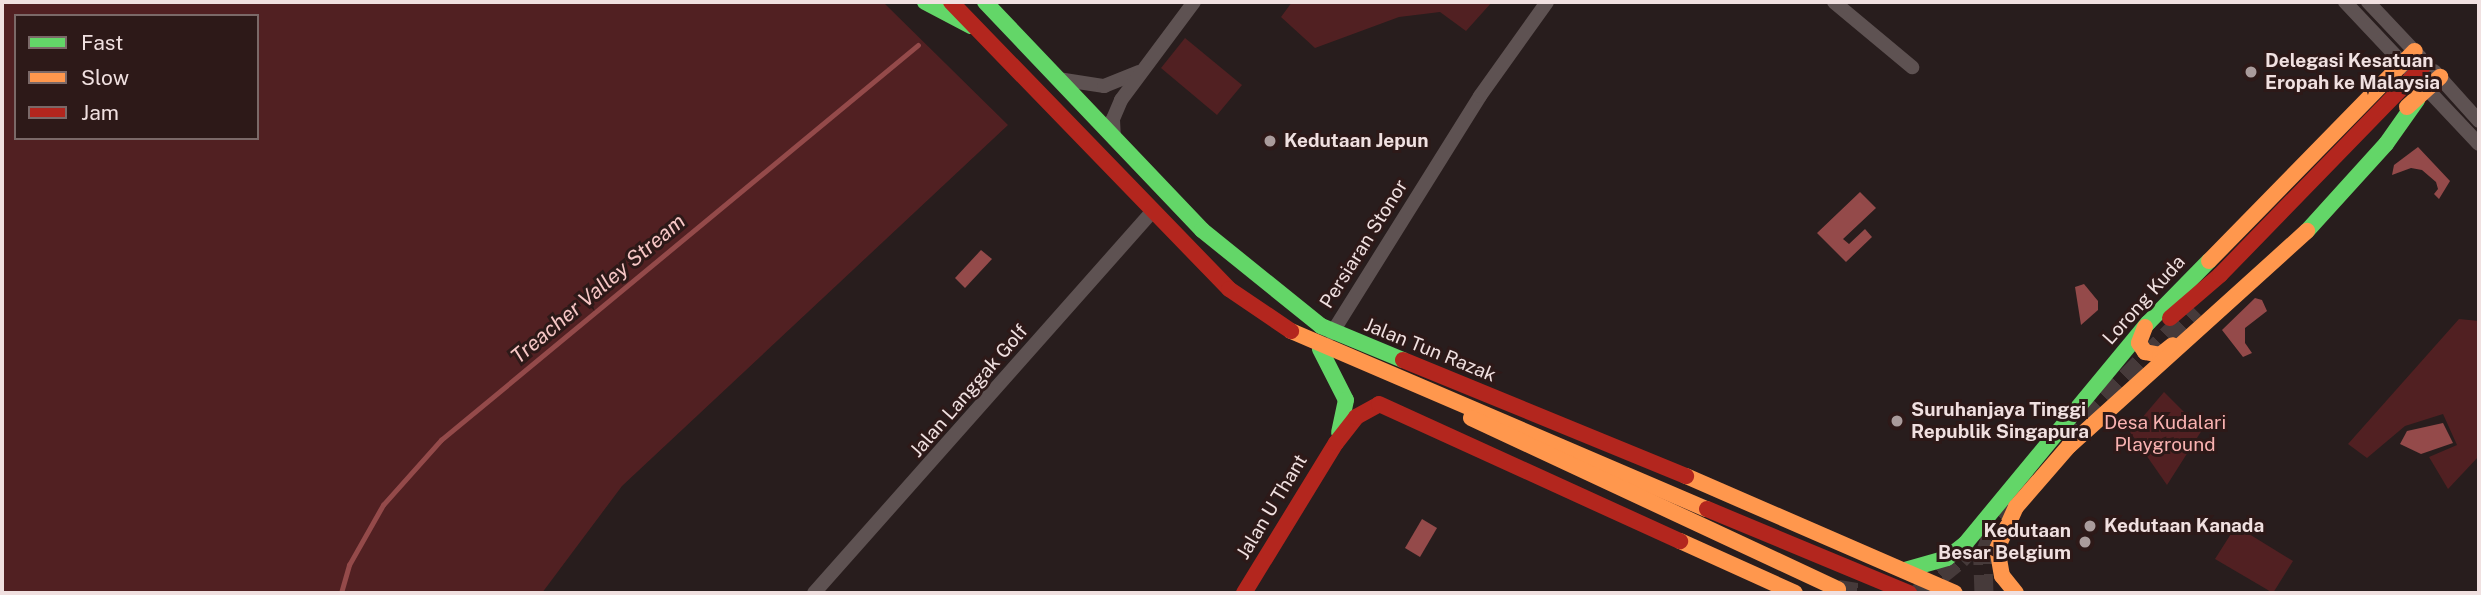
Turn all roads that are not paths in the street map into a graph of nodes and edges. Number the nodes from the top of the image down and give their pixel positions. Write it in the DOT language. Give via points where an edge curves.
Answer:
graph roads {
  1 [pos="925,2"];
  2 [pos="951,2"];
  3 [pos="985,2"];
  4 [pos="1194,2"];
  5 [pos="1547,2"];
  6 [pos="1834,2"];
  7 [pos="2345,2"];
  8 [pos="2368,2"];
  9 [pos="979,29"];
  10 [pos="2415,63"];
  11 [pos="1912,67"];
  12 [pos="1142,69"];
  13 [pos="1058,79"];
  14 [pos="2434,82"];
  15 [pos="2417,100"];
  16 [pos="2479,121"];
  17 [pos="1114,140"];
  18 [pos="2479,144"];
  19 [pos="1152,214"];
  20 [pos="2225,277"];
  21 [pos="2171,318"];
  22 [pos="2147,323"];
  23 [pos="1332,333"];
  24 [pos="2194,334"];
  25 [pos="1320,349"];
  26 [pos="1431,393"];
  27 [pos="1336,443"];
  28 [pos="1905,570"];
  29 [pos="1868,575"];
  30 [pos="1838,589"];
  31 [pos="814,593"];
  32 [pos="1244,593"];
  33 [pos="1795,593"];
  34 [pos="1896,593"];
  35 [pos="1909,593"];
  36 [pos="1955,593"];
  37 [pos="2016,593"];
  1 -- 9 [label="street"];
  2 -- 9 [label="street, Jalan Tun Razak"];
  3 -- 13 [label="street, Jalan Tun Razak"];
  4 -- 12 [label="street"];
  5 -- 23 [label="street, Persiaran Stonor" via="1480,96"];
  6 -- 11 [label="street"];
  7 -- 10 [label="street"];
  8 -- 10 [label="street"];
  9 -- 19 [label="street, Jalan Tun Razak"];
  10 -- 14 [label="street"];
  10 -- 21 [label="street" via="2220,275"];
  10 -- 22 [label="street, Lorong Kuda"];
  12 -- 13 [label="street" via="1104,86"];
  12 -- 17 [label="street" via="1115,109"];
  13 -- 17 [label="street, Jalan Tun Razak"];
  14 -- 15 [label="street"];
  14 -- 16 [label="street"];
  14 -- 18 [label="street"];
  15 -- 20 [label="street" via="2379,129"];
  15 -- 24 [label="street" via="2386,144 2316,223 2289,250 2252,276"];
  17 -- 23 [label="street, Jalan Tun Razak" via="1237,262"];
  19 -- 25 [label="street, Jalan Tun Razak" via="1229,289"];
  19 -- 31 [label="street, Jalan Langgak Golf"];
  22 -- 24 [label="street" via="2139,343 2152,355 2167,352"];
  22 -- 28 [label="street, Lorong Kuda" via="1965,544 1947,558"];
  23 -- 28 [label="street, Jalan Tun Razak"];
  24 -- 37 [label="street" via="2069,446 2006,521 1997,549 1998,563"];
  25 -- 26 [label="street, Jalan Tun Razak"];
  25 -- 27 [label="street, Jalan U Thant" via="1346,400"];
  26 -- 29 [label="street, Jalan Tun Razak"];
  26 -- 30 [label="street" via="1494,432"];
  27 -- 32 [label="street, Jalan U Thant"];
  27 -- 33 [label="street, Jalan U Thant" via="1372,405 1387,405"];
  28 -- 36 [label="street, Jalan Tun Razak"];
  29 -- 34 [label="street"];
  29 -- 35 [label="street, Jalan Tun Razak"];
}
